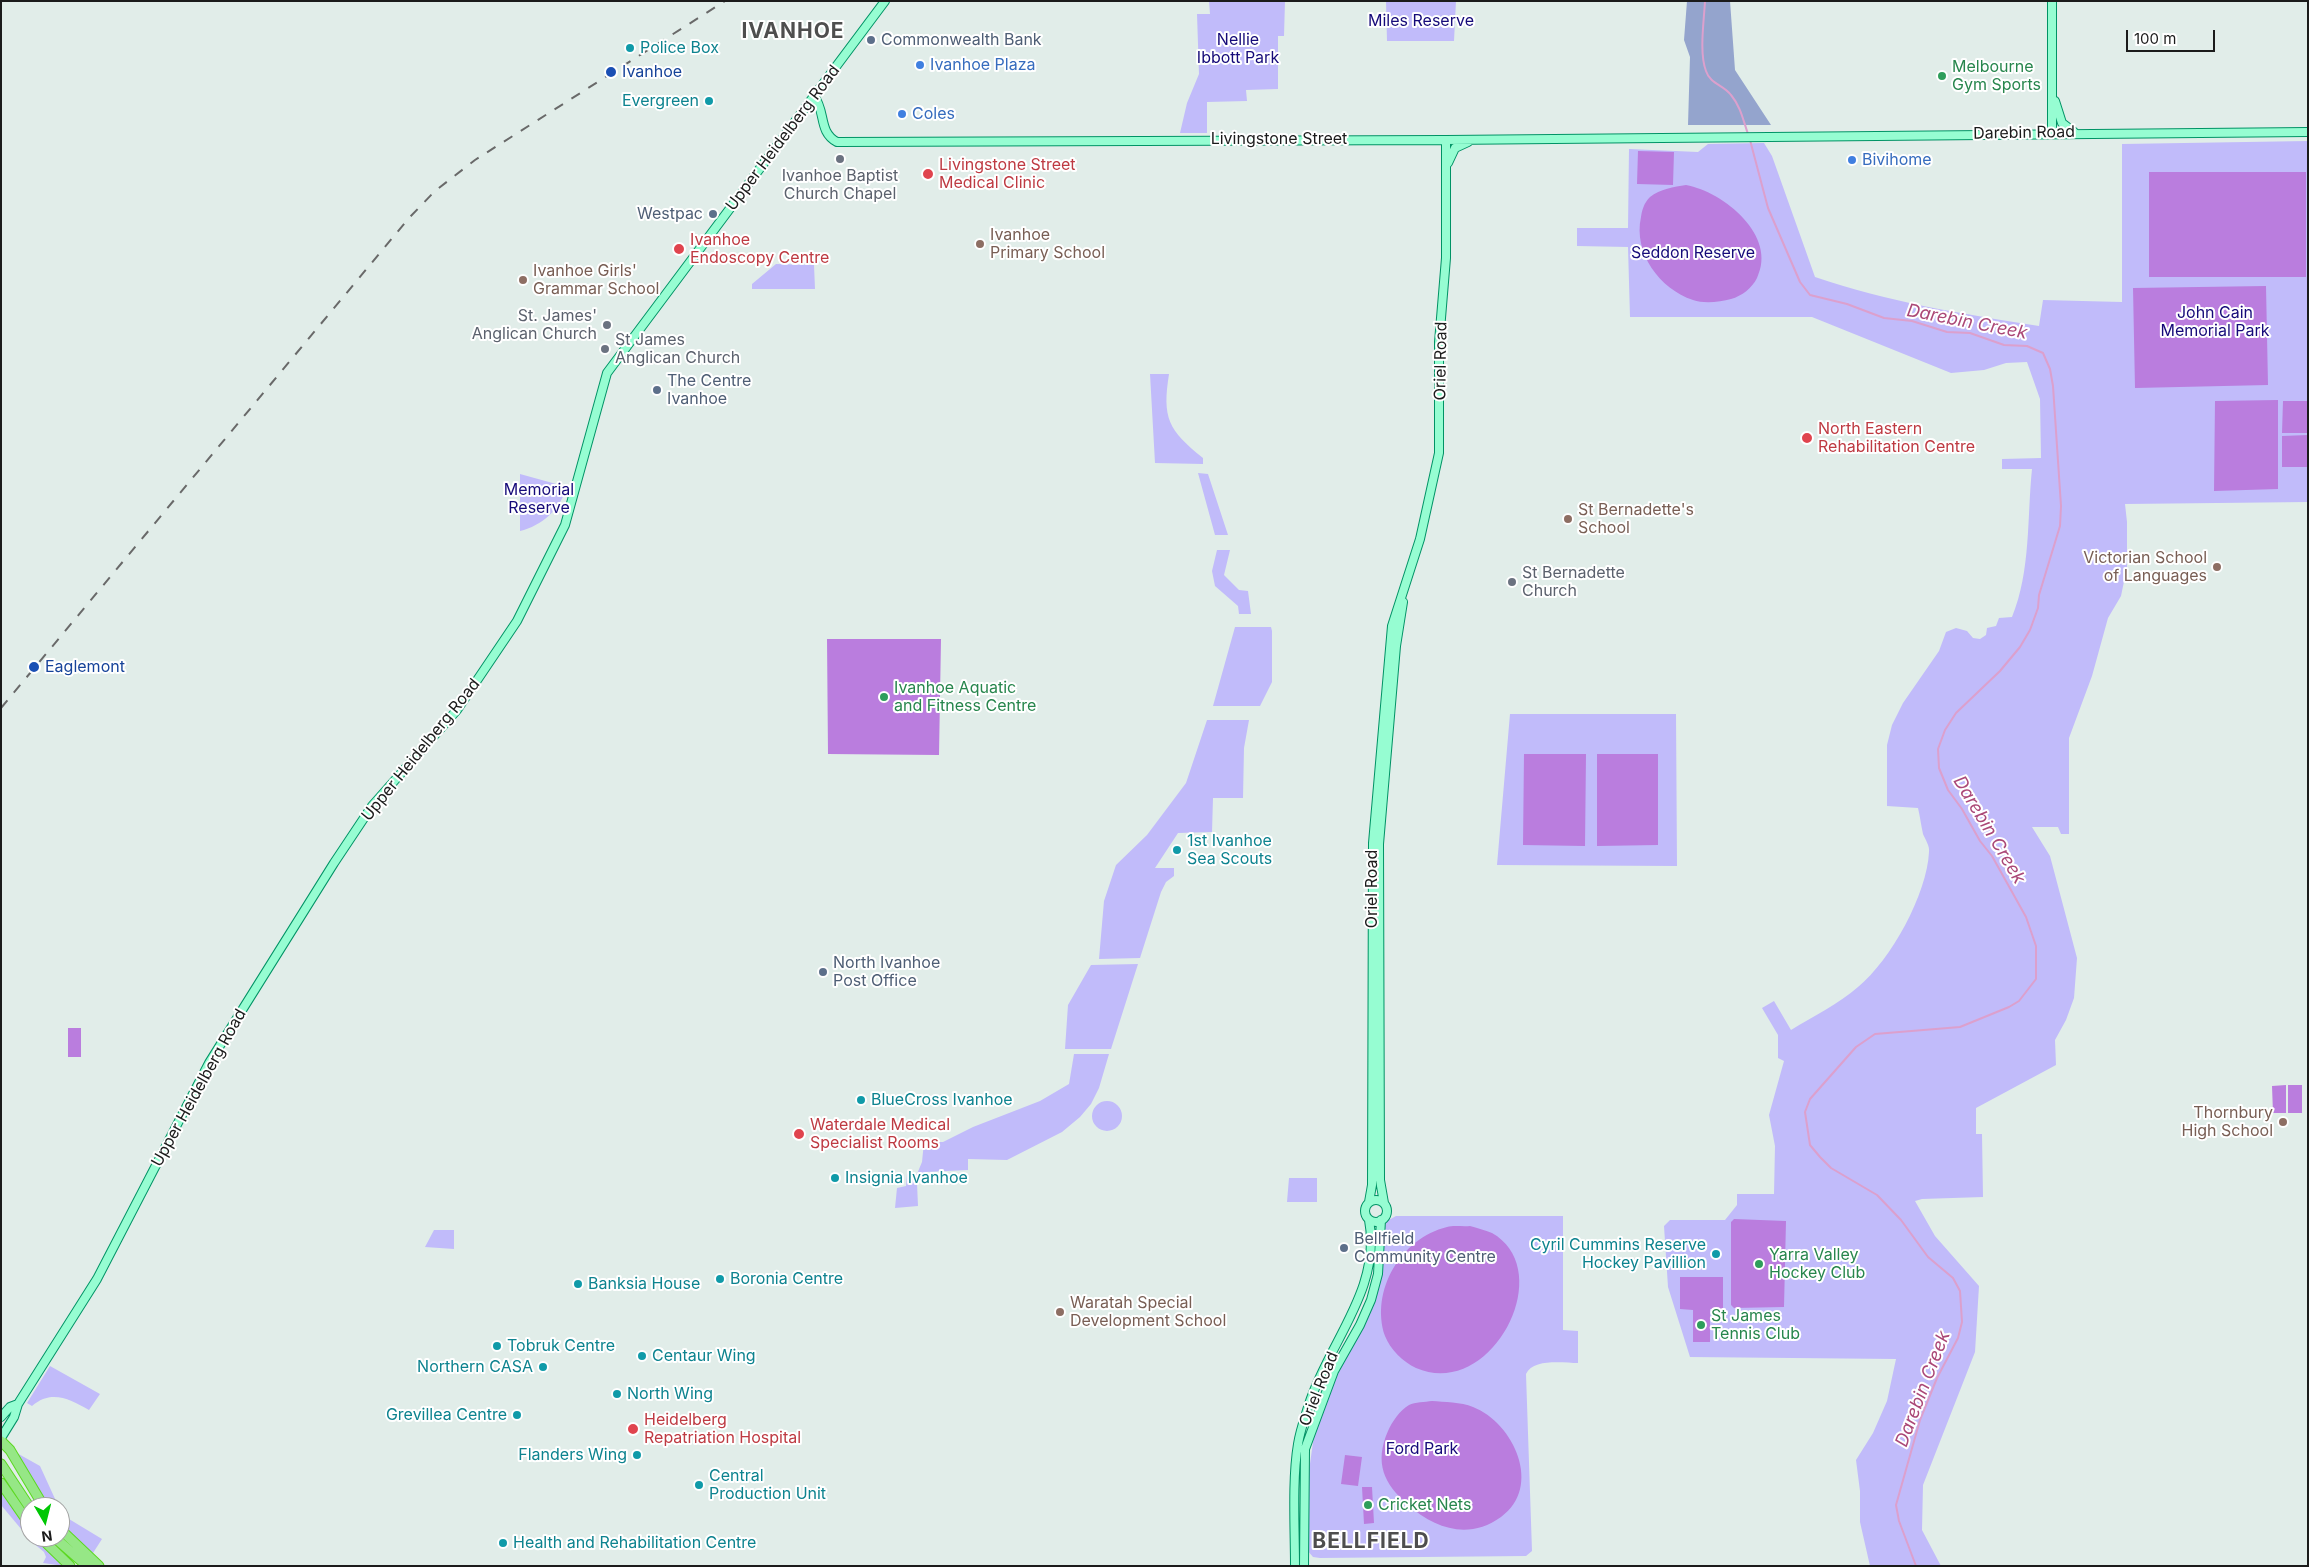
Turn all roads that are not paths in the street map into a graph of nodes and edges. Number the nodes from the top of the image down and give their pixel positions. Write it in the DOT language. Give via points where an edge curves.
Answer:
graph roads {
  1 [pos="885,1"];
  2 [pos="2052,1"];
  3 [pos="2052,90"];
  4 [pos="814,96"];
  5 [pos="2052,132"];
  6 [pos="2075,132"];
  7 [pos="2308,132"];
  8 [pos="1740,136"];
  9 [pos="1483,139"];
  10 [pos="1446,140"];
  11 [pos="1446,166"];
  12 [pos="1375,873"];
  13 [pos="1369,1202"];
  14 [pos="1384,1204"];
  15 [pos="1369,1220"];
  16 [pos="1381,1220"];
  17 [pos="18,1404"];
  18 [pos="1,1417"];
  19 [pos="1,1421"];
  20 [pos="12,1421"];
  21 [pos="1,1439"];
  22 [pos="1,1464"];
  23 [pos="1,1483"];
  24 [pos="23,1497"];
  25 [pos="38,1497"];
  26 [pos="20,1511"];
  27 [pos="70,1538"];
  28 [pos="50,1547"];
  29 [pos="65,1547"];
  30 [pos="70,1566"];
  31 [pos="87,1566"];
  32 [pos="99,1566"];
  33 [pos="1295,1566"];
  34 [pos="1304,1566"];
  1 -- 4 [label="main road, Upper Heidelberg Road"];
  2 -- 3 [label="main road"];
  3 -- 5 [label="main road"];
  3 -- 6 [label="main road" via="2060,120"];
  4 -- 10 [label="main road, Livingstone Street" via="822,108 824,129 829,138 837,142"];
  4 -- 17 [label="main road, Upper Heidelberg Road" via="607,373 564,525 517,621 457,710 372,806 334,863 209,1063 97,1279"];
  5 -- 6 [label="main road, Darebin Road"];
  5 -- 8 [label="main road, Darebin Road"];
  6 -- 7 [label="main road, Darebin Road"];
  8 -- 9 [label="main road, Livingstone Street"];
  9 -- 10 [label="main road, Livingstone Street"];
  9 -- 11 [label="main road" via="1458,146"];
  10 -- 11 [label="main road, Oriel Road"];
  11 -- 12 [label="main road, Oriel Road" via="1446,258 1439,342 1439,453 1420,540 1408,578 1396,646"];
  12 -- 13 [label="main road, Oriel Road" via="1372,1185"];
  12 -- 14 [label="main road, Oriel Road" via="1380,1180"];
  13 -- 14 [label="main road" via="1377,1200"];
  13 -- 15 [label="main road" via="1365,1209"];
  14 -- 16 [label="main road" via="1386,1214"];
  15 -- 16 [label="main road"];
  15 -- 33 [label="main road, Oriel Road" via="1368,1273 1354,1312 1324,1367 1298,1444"];
  16 -- 34 [label="main road, Oriel Road" via="1378,1274 1371,1300 1334,1371 1305,1449"];
  17 -- 18 [label="main road, Upper Heidelberg Road"];
  17 -- 20 [label="main road, Upper Heidelberg Road"];
  19 -- 20 [label="main road"];
  20 -- 21 [label="main road, Upper Heidelberg Road"];
  21 -- 25 [label="highway"];
  22 -- 24 [label="highway"];
  23 -- 26 [label="highway"];
  27 -- 32 [label="highway"];
  28 -- 30 [label="highway"];
  29 -- 31 [label="highway"];
}
